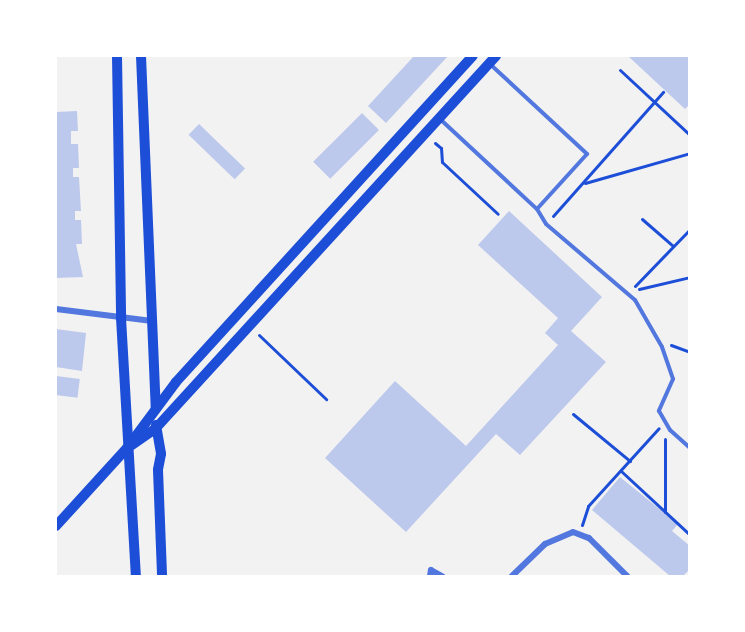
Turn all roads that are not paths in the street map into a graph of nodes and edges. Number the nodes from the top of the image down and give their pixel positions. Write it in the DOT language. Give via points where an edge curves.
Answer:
graph roads {
  1 [pos="117,56"];
  2 [pos="141,56"];
  3 [pos="473,56"];
  4 [pos="493,59"];
  5 [pos="439,118"];
  6 [pos="537,209"];
  7 [pos="56,309"];
  8 [pos="121,318"];
  9 [pos="152,321"];
  10 [pos="156,406"];
  11 [pos="156,428"];
  12 [pos="127,448"];
  13 [pos="690,448"];
  14 [pos="56,526"];
  15 [pos="136,576"];
  16 [pos="162,576"];
  17 [pos="430,576"];
  18 [pos="442,576"];
  19 [pos="512,576"];
  20 [pos="627,576"];
  1 -- 8 [label="main road"];
  2 -- 9 [label="main road"];
  3 -- 10 [label="main road"];
  4 -- 5 [label="main road"];
  4 -- 6 [label="lane" via="587,154"];
  5 -- 6 [label="lane"];
  5 -- 11 [label="main road"];
  6 -- 13 [label="lane" via="563,240 635,300 662,347 673,379 659,411 670,430"];
  7 -- 8 [label="street"];
  8 -- 9 [label="street"];
  8 -- 12 [label="main road"];
  9 -- 10 [label="main road"];
  10 -- 11 [label="main road"];
  10 -- 12 [label="main road"];
  11 -- 12 [label="main road"];
  11 -- 16 [label="main road" via="161,454 158,470"];
  12 -- 14 [label="main road"];
  12 -- 15 [label="main road"];
  17 -- 18 [label="street" via="431,570"];
  19 -- 20 [label="street" via="553,538 580,533"];
}
